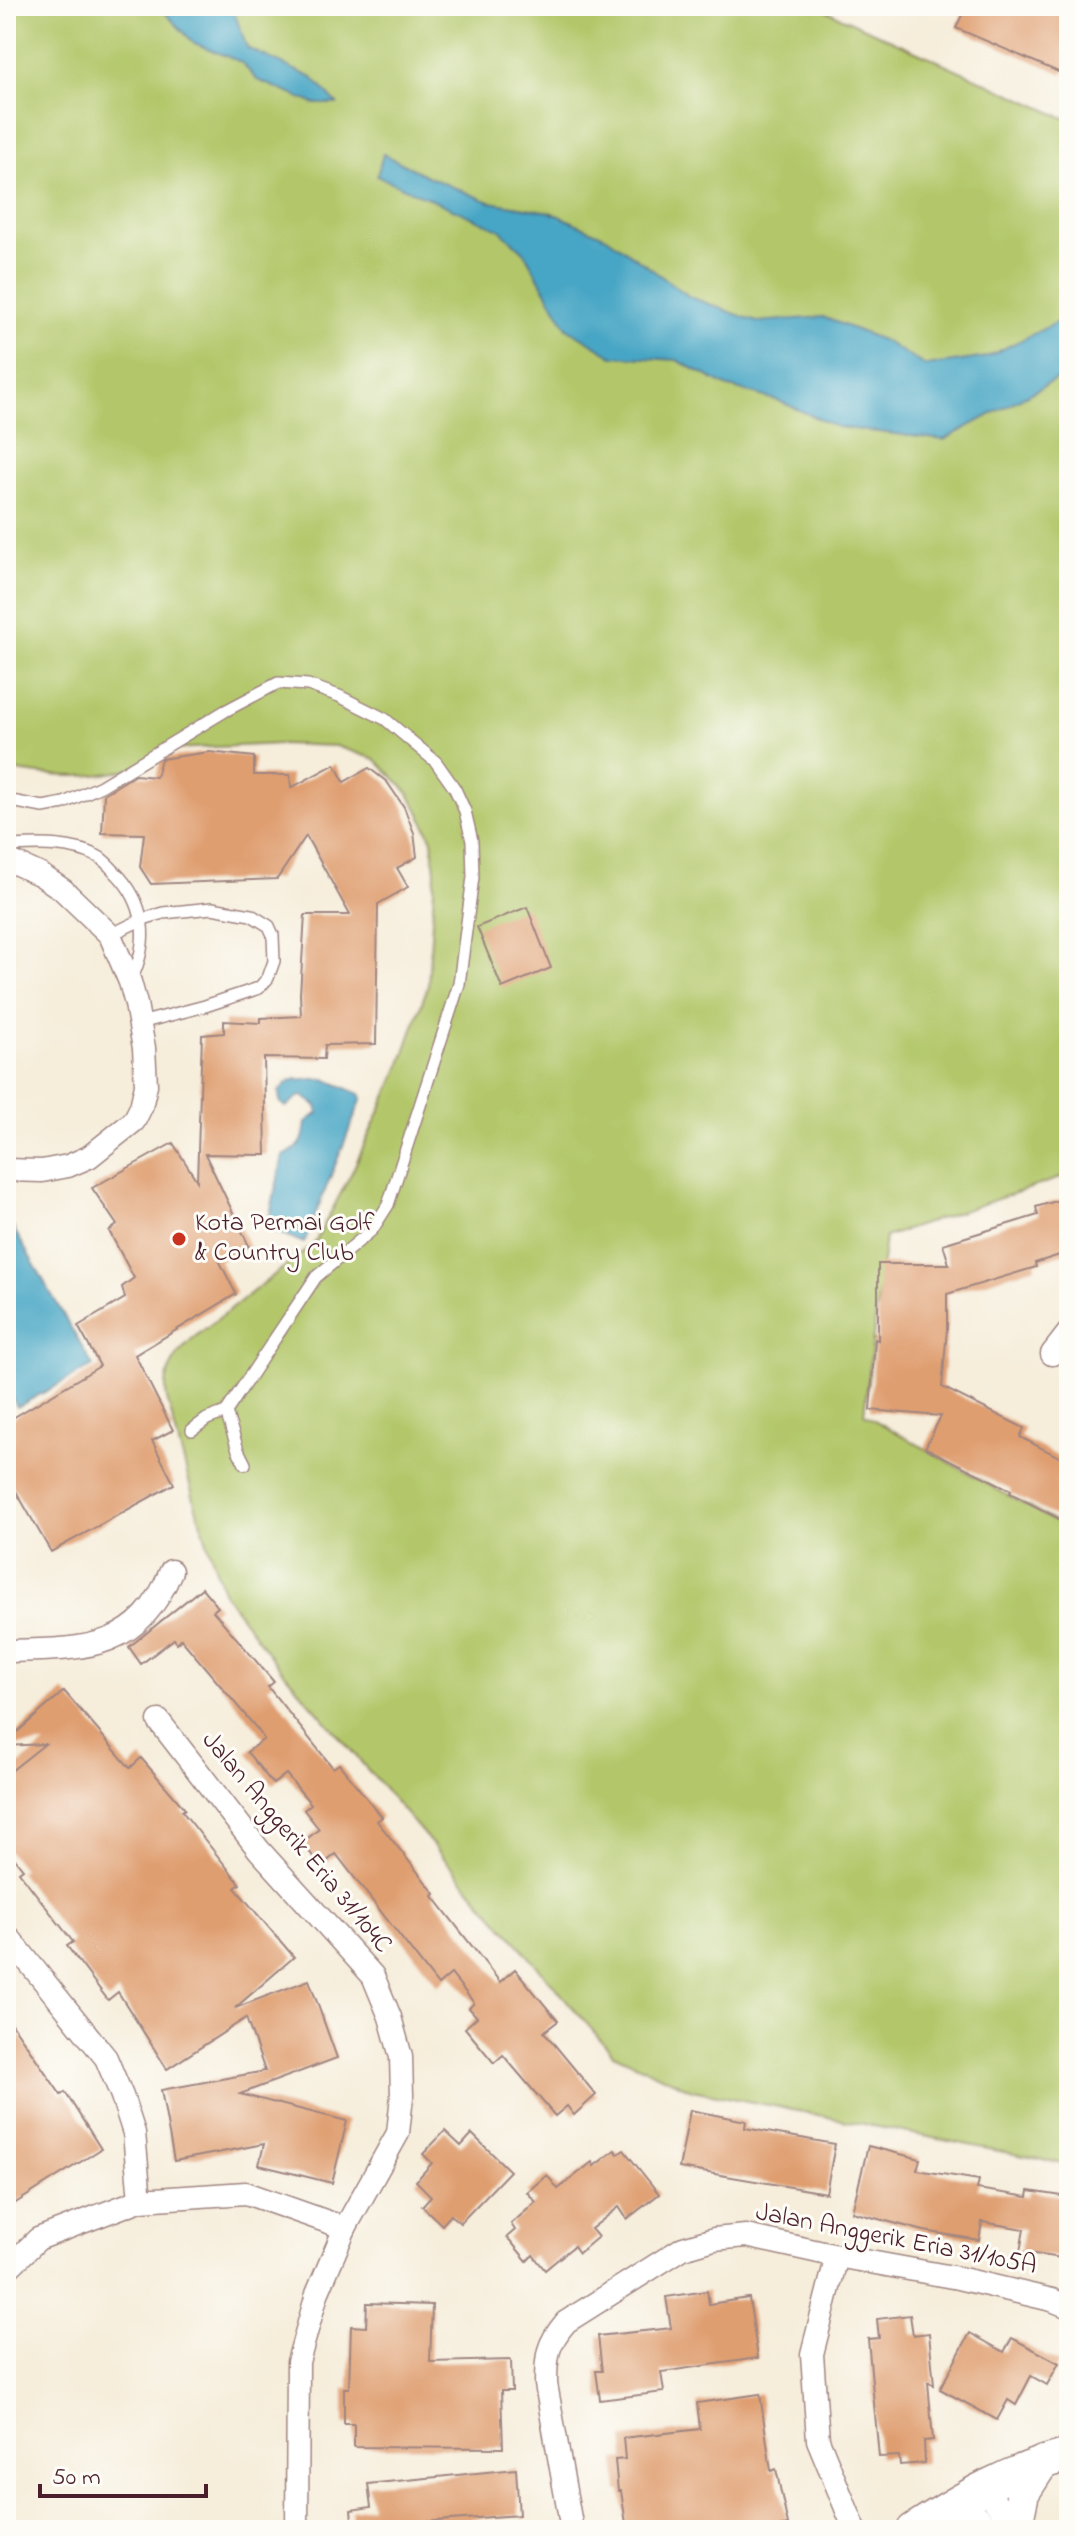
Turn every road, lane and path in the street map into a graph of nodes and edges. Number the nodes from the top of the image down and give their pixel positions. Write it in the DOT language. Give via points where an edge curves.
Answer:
graph roads {
  1 [pos="6,800"];
  2 [pos="6,846"];
  3 [pos="6,859"];
  4 [pos="143,919"];
  5 [pos="110,935"];
  6 [pos="130,982"];
  7 [pos="140,1023"];
  8 [pos="6,1170"];
  9 [pos="1069,1332"];
  10 [pos="1052,1354"];
  11 [pos="226,1412"];
  12 [pos="192,1430"];
  13 [pos="245,1464"];
  14 [pos="171,1571"];
  15 [pos="6,1651"];
  16 [pos="159,1721"];
  17 [pos="6,1934"];
  18 [pos="140,2200"];
  19 [pos="345,2228"];
  20 [pos="837,2256"];
  21 [pos="6,2270"];
  22 [pos="1069,2307"];
  23 [pos="1056,2458"];
  24 [pos="970,2493"];
  25 [pos="1010,2528"];
  26 [pos="297,2530"];
  27 [pos="572,2530"];
  28 [pos="855,2530"];
  29 [pos="913,2530"];
  1 -- 11 [label="lane" via="43,807 64,803 225,711 278,683 291,682 339,696 385,719 436,762 465,811 473,877 459,984 388,1205 372,1230 316,1277"];
  2 -- 4 [label="lane" via="56,844 99,856 126,883"];
  3 -- 5 [label="street" via="63,890"];
  4 -- 5 [label="lane"];
  4 -- 6 [label="lane" via="139,962"];
  4 -- 7 [label="lane" via="212,908 251,915 269,926 274,951 268,978 259,988"];
  5 -- 6 [label="street"];
  6 -- 7 [label="street"];
  7 -- 8 [label="street" via="146,1085 134,1121 89,1157 68,1166"];
  9 -- 10 [label="street"];
  11 -- 12 [label="lane"];
  11 -- 13 [label="lane"];
  14 -- 15 [label="street" via="149,1613 117,1637 69,1648"];
  16 -- 19 [label="street, Jalan Anggerik Eria 31/104C" via="259,1850 373,1976 390,2017 401,2057 398,2133"];
  17 -- 18 [label="street" via="106,2058 134,2133"];
  18 -- 19 [label="street" via="246,2193"];
  18 -- 21 [label="street" via="38,2239"];
  19 -- 26 [label="street, Jalan Anggerik Eria 31/104C" via="317,2294 298,2362"];
  20 -- 22 [label="street, Jalan Anggerik Eria 31/105A" via="958,2278"];
  20 -- 27 [label="street, Jalan Anggerik Eria 31/105A" via="746,2236 714,2239 683,2248 566,2322 552,2339 546,2384"];
  20 -- 28 [label="street" via="812,2354 818,2440"];
  23 -- 24 [label="street"];
  23 -- 25 [label="street" via="1023,2493"];
  24 -- 25 [label="street"];
  24 -- 29 [label="street"];
}
